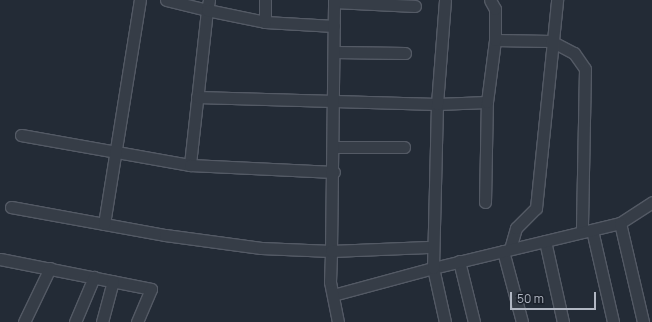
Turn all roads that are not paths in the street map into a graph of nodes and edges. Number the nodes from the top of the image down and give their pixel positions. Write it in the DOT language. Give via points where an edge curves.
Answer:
graph roads {
  1 [pos="140,0"];
  2 [pos="166,0"];
  3 [pos="265,0"];
  4 [pos="445,0"];
  5 [pos="490,0"];
  6 [pos="557,0"];
  7 [pos="334,1"];
  8 [pos="208,5"];
  9 [pos="415,6"];
  10 [pos="265,22"];
  11 [pos="334,26"];
  12 [pos="495,40"];
  13 [pos="551,41"];
  14 [pos="334,52"];
  15 [pos="405,53"];
  16 [pos="197,97"];
  17 [pos="334,101"];
  18 [pos="487,102"];
  19 [pos="437,104"];
  20 [pos="21,135"];
  21 [pos="334,147"];
  22 [pos="404,148"];
  23 [pos="115,152"];
  24 [pos="190,165"];
  25 [pos="334,172"];
  26 [pos="485,202"];
  27 [pos="652,202"];
  28 [pos="11,207"];
  29 [pos="620,223"];
  30 [pos="104,224"];
  31 [pos="587,231"];
  32 [pos="545,241"];
  33 [pos="428,248"];
  34 [pos="507,250"];
  35 [pos="331,251"];
  36 [pos="0,259"];
  37 [pos="459,261"];
  38 [pos="50,268"];
  39 [pos="433,268"];
  40 [pos="94,278"];
  41 [pos="113,281"];
  42 [pos="333,295"];
  43 [pos="24,322"];
  44 [pos="75,322"];
  45 [pos="102,322"];
  46 [pos="138,322"];
  47 [pos="338,322"];
  48 [pos="445,322"];
  49 [pos="474,322"];
  50 [pos="522,322"];
  51 [pos="563,322"];
  52 [pos="613,322"];
  53 [pos="643,322"];
  1 -- 23 [label="street"];
  2 -- 8 [label="street"];
  3 -- 10 [label="street"];
  4 -- 19 [label="street"];
  5 -- 12 [label="street" via="495,9"];
  6 -- 13 [label="street"];
  7 -- 9 [label="street"];
  7 -- 11 [label="street"];
  8 -- 10 [label="street"];
  8 -- 16 [label="street"];
  10 -- 11 [label="street"];
  11 -- 14 [label="street"];
  12 -- 13 [label="street"];
  12 -- 18 [label="street"];
  13 -- 31 [label="street" via="574,53 585,70"];
  13 -- 34 [label="street" via="536,208 516,228"];
  14 -- 15 [label="street"];
  14 -- 17 [label="street"];
  16 -- 17 [label="street"];
  16 -- 24 [label="street"];
  17 -- 19 [label="street"];
  17 -- 21 [label="street"];
  18 -- 19 [label="street"];
  18 -- 26 [label="street"];
  19 -- 39 [label="street"];
  20 -- 23 [label="street"];
  21 -- 22 [label="street"];
  21 -- 25 [label="street"];
  23 -- 24 [label="street"];
  23 -- 30 [label="street"];
  24 -- 25 [label="street"];
  25 -- 35 [label="street"];
  27 -- 29 [label="street"];
  28 -- 30 [label="street"];
  29 -- 31 [label="street"];
  29 -- 53 [label="street"];
  30 -- 35 [label="street" via="261,248"];
  31 -- 32 [label="street"];
  31 -- 52 [label="street"];
  32 -- 34 [label="street"];
  32 -- 51 [label="street"];
  33 -- 35 [label="street"];
  34 -- 37 [label="street"];
  34 -- 50 [label="street"];
  35 -- 42 [label="street" via="330,282"];
  36 -- 38 [label="street"];
  37 -- 39 [label="street"];
  37 -- 49 [label="street"];
  38 -- 40 [label="street"];
  38 -- 43 [label="street"];
  39 -- 42 [label="street"];
  39 -- 48 [label="street"];
  40 -- 41 [label="street"];
  40 -- 44 [label="street"];
  41 -- 45 [label="street"];
  41 -- 46 [label="street" via="151,289"];
  42 -- 47 [label="street"];
}
